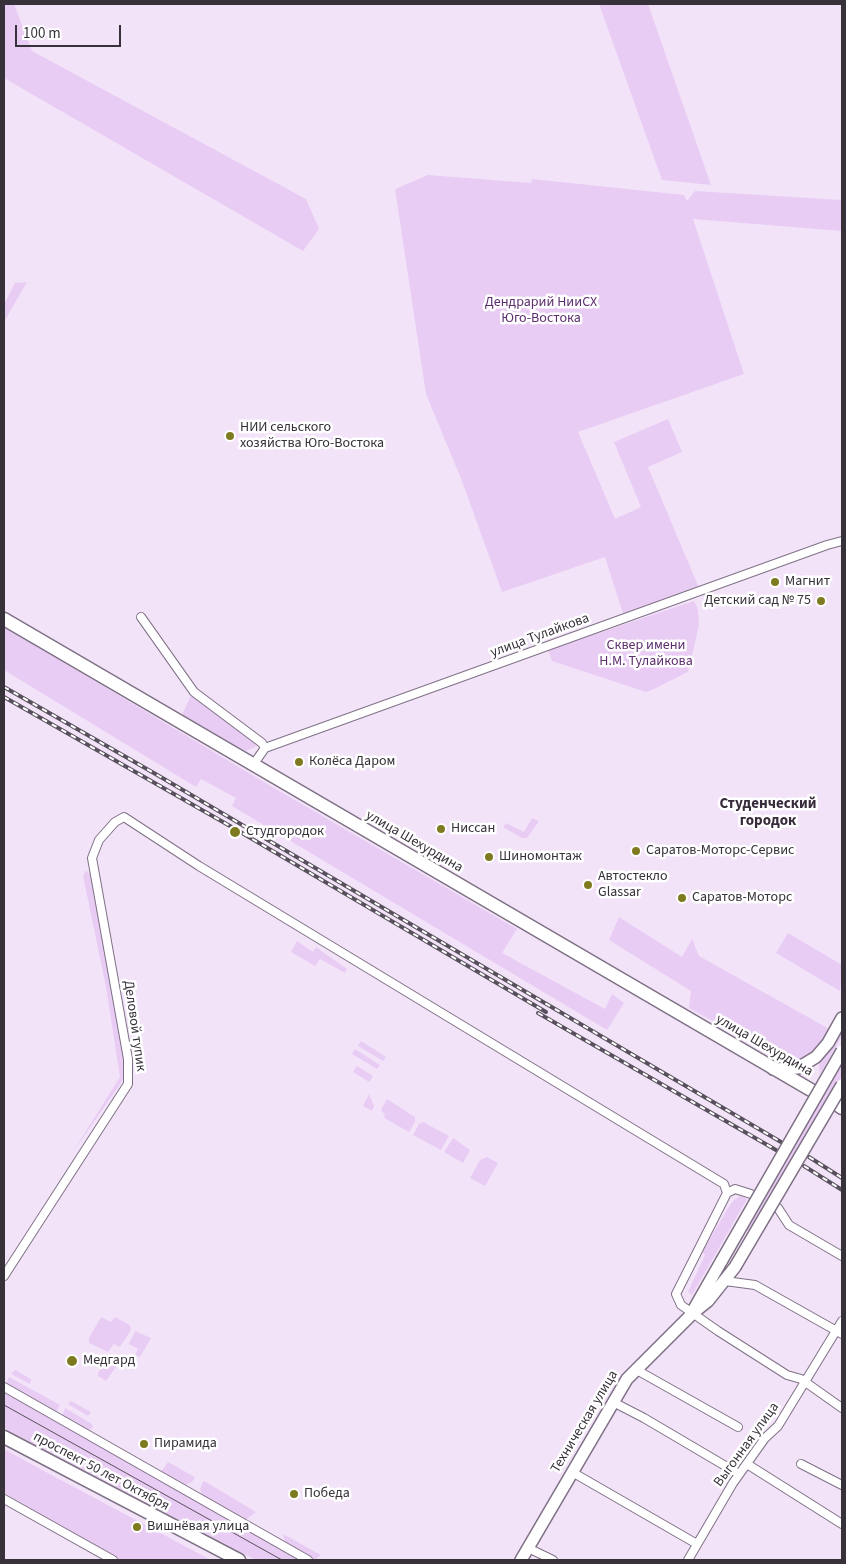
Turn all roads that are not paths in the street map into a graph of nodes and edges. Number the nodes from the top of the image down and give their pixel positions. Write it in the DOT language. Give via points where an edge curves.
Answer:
graph roads {
  1 [pos="842,541"];
  2 [pos="141,617"];
  3 [pos="4,619"];
  4 [pos="265,748"];
  5 [pos="253,765"];
  6 [pos="842,1018"];
  7 [pos="842,1051"];
  8 [pos="773,1069"];
  9 [pos="842,1085"];
  10 [pos="811,1090"];
  11 [pos="727,1193"];
  12 [pos="751,1194"];
  13 [pos="778,1208"];
  14 [pos="842,1256"];
  15 [pos="4,1276"];
  16 [pos="725,1281"];
  17 [pos="692,1313"];
  18 [pos="842,1320"];
  19 [pos="839,1333"];
  20 [pos="635,1369"];
  21 [pos="804,1382"];
  22 [pos="4,1387"];
  23 [pos="613,1402"];
  24 [pos="842,1408"];
  25 [pos="738,1427"];
  26 [pos="4,1437"];
  27 [pos="747,1464"];
  28 [pos="801,1464"];
  29 [pos="572,1472"];
  30 [pos="739,1474"];
  31 [pos="842,1485"];
  32 [pos="4,1499"];
  33 [pos="842,1524"];
  34 [pos="697,1544"];
  35 [pos="528,1548"];
  36 [pos="113,1560"];
  37 [pos="239,1560"];
  38 [pos="308,1560"];
  39 [pos="521,1560"];
  40 [pos="553,1560"];
  41 [pos="688,1560"];
  1 -- 4 [label="street, улица Тулайкова"];
  2 -- 4 [label="street" via="194,692"];
  3 -- 5 [label="main road, улица Шехурдина"];
  4 -- 5 [label="street"];
  5 -- 8 [label="main road, улица Шехурдина"];
  6 -- 8 [label="main road" via="816,1057 798,1068"];
  7 -- 17 [label="main road, Техническая улица, bridge"];
  8 -- 10 [label="main road, улица Шехурдина"];
  9 -- 16 [label="main road, Техническая улица, bridge"];
  11 -- 12 [label="street" via="735,1189"];
  11 -- 15 [label="street, Деловой тупик" via="724,1184 198,866 124,817 99,840 92,858 128,1059 128,1084"];
  11 -- 17 [label="street" via="676,1294 681,1306"];
  13 -- 14 [label="street" via="789,1226"];
  16 -- 17 [label="main road, Техническая улица" via="708,1301"];
  16 -- 19 [label="street" via="755,1285"];
  17 -- 20 [label="main road, Техническая улица"];
  17 -- 21 [label="street" via="787,1375"];
  18 -- 19 [label="street, Выгонная улица"];
  19 -- 21 [label="street, Выгонная улица"];
  20 -- 23 [label="main road, Техническая улица"];
  20 -- 25 [label="street"];
  21 -- 24 [label="street"];
  21 -- 27 [label="street, Выгонная улица" via="778,1426"];
  22 -- 38 [label="street"];
  23 -- 29 [label="main road, Техническая улица"];
  23 -- 30 [label="street"];
  26 -- 37 [label="main road, проспект 50 лет Октября"];
  27 -- 30 [label="street, Выгонная улица"];
  27 -- 33 [label="street"];
  28 -- 31 [label="street"];
  29 -- 34 [label="street"];
  29 -- 35 [label="main road, Техническая улица"];
  30 -- 34 [label="street, Выгонная улица"];
  32 -- 36 [label="street"];
  34 -- 41 [label="street, Выгонная улица"];
  35 -- 39 [label="main road, Техническая улица"];
  35 -- 40 [label="street"];
}
